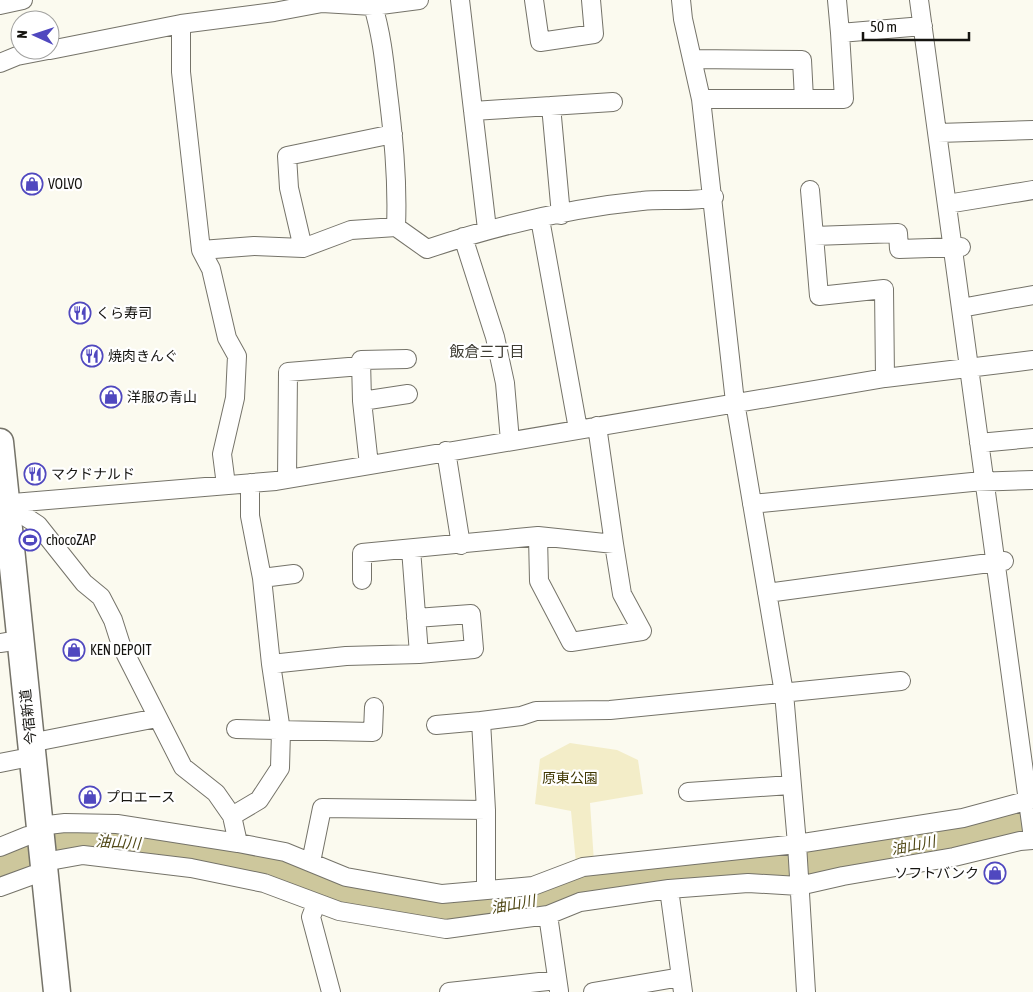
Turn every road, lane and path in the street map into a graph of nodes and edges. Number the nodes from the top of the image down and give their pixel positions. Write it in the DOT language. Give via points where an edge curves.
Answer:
graph roads {
  1 [pos="23,0"];
  2 [pos="419,0"];
  3 [pos="460,0"];
  4 [pos="534,0"];
  5 [pos="591,0"];
  6 [pos="681,0"];
  7 [pos="837,0"];
  8 [pos="919,0"];
  9 [pos="929,0"];
  10 [pos="0,5"];
  11 [pos="275,6"];
  12 [pos="373,6"];
  13 [pos="181,24"];
  14 [pos="923,26"];
  15 [pos="840,33"];
  16 [pos="60,48"];
  17 [pos="692,58"];
  18 [pos="701,98"];
  19 [pos="804,99"];
  20 [pos="613,102"];
  21 [pos="550,106"];
  22 [pos="473,110"];
  23 [pos="1033,130"];
  24 [pos="942,132"];
  25 [pos="393,134"];
  26 [pos="810,190"];
  27 [pos="1033,190"];
  28 [pos="714,197"];
  29 [pos="951,204"];
  30 [pos="561,215"];
  31 [pos="540,219"];
  32 [pos="396,227"];
  33 [pos="488,229"];
  34 [pos="814,236"];
  35 [pos="463,237"];
  36 [pos="958,247"];
  37 [pos="303,248"];
  38 [pos="201,250"];
  39 [pos="1033,295"];
  40 [pos="966,307"];
  41 [pos="407,359"];
  42 [pos="1033,360"];
  43 [pos="361,366"];
  44 [pos="974,366"];
  45 [pos="885,378"];
  46 [pos="408,394"];
  47 [pos="362,401"];
  48 [pos="735,402"];
  49 [pos="597,426"];
  50 [pos="578,429"];
  51 [pos="1033,438"];
  52 [pos="510,441"];
  53 [pos="0,442"];
  54 [pos="984,443"];
  55 [pos="446,451"];
  56 [pos="368,465"];
  57 [pos="287,479"];
  58 [pos="1033,480"];
  59 [pos="989,481"];
  60 [pos="250,483"];
  61 [pos="226,485"];
  62 [pos="3,504"];
  63 [pos="752,504"];
  64 [pos="538,536"];
  65 [pos="614,544"];
  66 [pos="461,545"];
  67 [pos="411,549"];
  68 [pos="1000,562"];
  69 [pos="294,574"];
  70 [pos="0,575"];
  71 [pos="262,578"];
  72 [pos="362,580"];
  73 [pos="767,593"];
  74 [pos="416,618"];
  75 [pos="4,643"];
  76 [pos="419,654"];
  77 [pos="271,664"];
  78 [pos="901,681"];
  79 [pos="784,693"];
  80 [pos="374,707"];
  81 [pos="157,718"];
  82 [pos="481,720"];
  83 [pos="436,725"];
  84 [pos="236,729"];
  85 [pos="281,731"];
  86 [pos="17,755"];
  87 [pos="1033,772"];
  88 [pos="790,785"];
  89 [pos="688,792"];
  90 [pos="1030,802"];
  91 [pos="486,810"];
  92 [pos="232,816"];
  93 [pos="28,834"];
  94 [pos="1033,837"];
  95 [pos="238,843"];
  96 [pos="797,844"];
  97 [pos="0,847"];
  98 [pos="311,862"];
  99 [pos="33,872"];
  100 [pos="799,886"];
  101 [pos="0,887"];
  102 [pos="669,889"];
  103 [pos="486,890"];
  104 [pos="316,904"];
  105 [pos="548,915"];
  106 [pos="682,984"];
  107 [pos="558,986"];
  108 [pos="42,992"];
  109 [pos="57,992"];
  110 [pos="331,992"];
  111 [pos="449,992"];
  112 [pos="593,992"];
  113 [pos="806,992"];
  1 -- 10 [label="street"];
  2 -- 12 [label="street"];
  3 -- 22 [label="street"];
  4 -- 5 [label="street" via="540,42 594,34"];
  6 -- 17 [label="street"];
  7 -- 15 [label="street"];
  8 -- 14 [label="street"];
  9 -- 24 [label="street"];
  11 -- 12 [label="street" via="322,3"];
  11 -- 13 [label="street"];
  12 -- 25 [label="street" via="380,27"];
  13 -- 16 [label="street"];
  13 -- 38 [label="street" via="181,72"];
  14 -- 15 [label="street"];
  14 -- 24 [label="street"];
  15 -- 19 [label="street" via="844,99"];
  17 -- 18 [label="street"];
  17 -- 19 [label="street" via="802,60"];
  18 -- 19 [label="street"];
  18 -- 28 [label="street"];
  20 -- 21 [label="street"];
  21 -- 22 [label="street"];
  21 -- 30 [label="street"];
  22 -- 33 [label="street"];
  23 -- 24 [label="street"];
  24 -- 29 [label="street"];
  25 -- 32 [label="street" via="398,186"];
  25 -- 37 [label="street" via="287,156 289,188"];
  26 -- 34 [label="street"];
  27 -- 29 [label="street"];
  28 -- 30 [label="street" via="694,202 644,201"];
  28 -- 48 [label="street"];
  29 -- 36 [label="street"];
  30 -- 31 [label="street"];
  31 -- 33 [label="street"];
  31 -- 50 [label="street"];
  32 -- 35 [label="street" via="427,249"];
  32 -- 37 [label="street" via="350,230"];
  33 -- 35 [label="street"];
  34 -- 36 [label="street" via="898,233 899,249"];
  34 -- 45 [label="street" via="819,296 884,289"];
  35 -- 52 [label="street" via="496,337 505,383"];
  36 -- 40 [label="street"];
  37 -- 38 [label="street" via="254,246"];
  38 -- 61 [label="street" via="211,269 227,338 237,356 235,398 222,454"];
  39 -- 40 [label="street"];
  40 -- 44 [label="street"];
  41 -- 43 [label="street" via="361,360"];
  42 -- 44 [label="street"];
  43 -- 47 [label="street"];
  43 -- 57 [label="street" via="288,372"];
  44 -- 45 [label="street"];
  44 -- 54 [label="street"];
  45 -- 48 [label="street"];
  46 -- 47 [label="street"];
  47 -- 56 [label="street"];
  48 -- 49 [label="street"];
  48 -- 63 [label="street"];
  49 -- 50 [label="street"];
  49 -- 65 [label="street"];
  50 -- 52 [label="street"];
  51 -- 54 [label="street"];
  52 -- 55 [label="street"];
  53 -- 62 [label="highway, 今宿新道"];
  54 -- 59 [label="street"];
  55 -- 56 [label="street"];
  55 -- 66 [label="street"];
  56 -- 57 [label="street"];
  57 -- 60 [label="street"];
  58 -- 59 [label="street"];
  59 -- 63 [label="street"];
  59 -- 68 [label="street"];
  60 -- 61 [label="street"];
  60 -- 71 [label="street" via="250,516"];
  61 -- 62 [label="street"];
  62 -- 81 [label="street" via="38,525 84,583 101,597"];
  62 -- 86 [label="highway, 今宿新道"];
  63 -- 73 [label="street"];
  64 -- 65 [label="street"];
  64 -- 65 [label="street" via="539,581 571,642 642,631 622,594"];
  64 -- 66 [label="street"];
  66 -- 67 [label="street"];
  67 -- 72 [label="street" via="362,553"];
  67 -- 74 [label="street"];
  68 -- 73 [label="street"];
  68 -- 87 [label="street"];
  68 -- 90 [label="street"];
  69 -- 71 [label="street"];
  70 -- 75 [label="highway, 今宿新道"];
  71 -- 77 [label="street"];
  73 -- 79 [label="street"];
  74 -- 76 [label="street"];
  74 -- 76 [label="street" via="471,614 474,649"];
  75 -- 86 [label="highway, 今宿新道"];
  76 -- 77 [label="street" via="346,656"];
  77 -- 85 [label="street"];
  78 -- 79 [label="street"];
  79 -- 82 [label="street" via="610,710 536,711 521,716"];
  79 -- 88 [label="street"];
  80 -- 85 [label="street" via="373,732"];
  81 -- 86 [label="street" via="133,721"];
  81 -- 92 [label="street" via="183,767 216,793"];
  82 -- 83 [label="street"];
  82 -- 91 [label="street"];
  84 -- 85 [label="street"];
  85 -- 92 [label="street" via="280,768 259,800"];
  86 -- 93 [label="highway, 今宿新道"];
  88 -- 89 [label="street"];
  88 -- 96 [label="street"];
  90 -- 94 [label="street"];
  90 -- 96 [label="street" via="963,818"];
  91 -- 98 [label="street" via="322,808"];
  91 -- 103 [label="street"];
  92 -- 95 [label="street"];
  93 -- 95 [label="street" via="65,823 117,824"];
  93 -- 97 [label="street"];
  93 -- 99 [label="highway, 今宿新道"];
  94 -- 100 [label="street" via="954,857"];
  95 -- 98 [label="street" via="285,852"];
  96 -- 100 [label="street"];
  96 -- 103 [label="street" via="583,867 533,886"];
  98 -- 103 [label="street" via="346,876 442,894"];
  99 -- 101 [label="street"];
  99 -- 104 [label="street" via="83,855 191,868 264,883"];
  99 -- 108 [label="highway, 今宿新道"];
  99 -- 109 [label="highway, 今宿新道"];
  100 -- 102 [label="street" via="748,884"];
  100 -- 113 [label="street"];
  102 -- 105 [label="street" via="580,902"];
  102 -- 106 [label="street"];
  104 -- 105 [label="street" via="339,911 446,928"];
  104 -- 110 [label="street" via="311,917"];
  105 -- 107 [label="street"];
  106 -- 112 [label="street"];
  107 -- 111 [label="street"];
}
